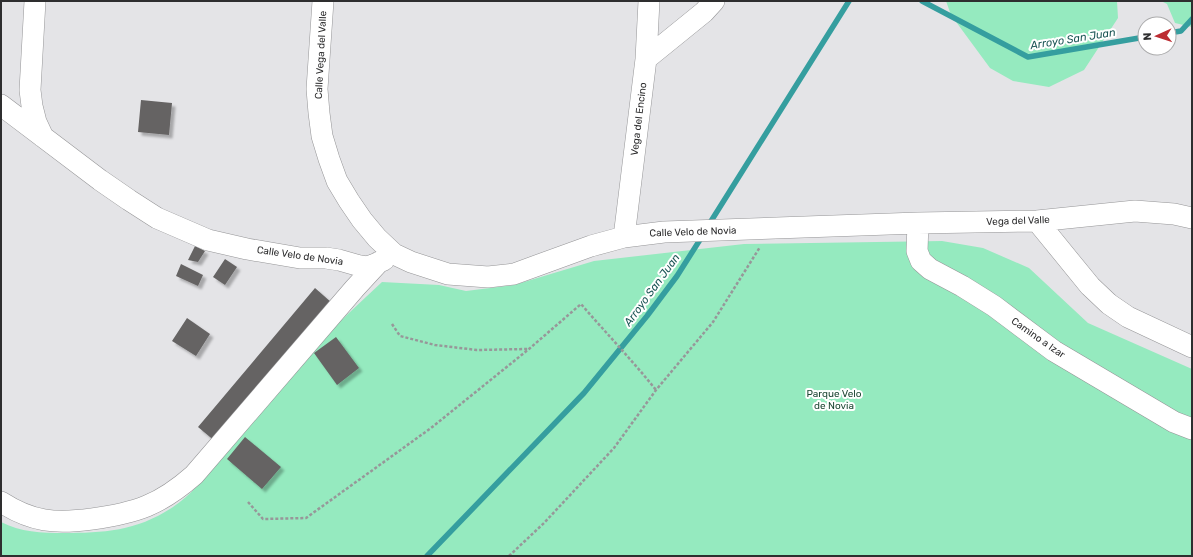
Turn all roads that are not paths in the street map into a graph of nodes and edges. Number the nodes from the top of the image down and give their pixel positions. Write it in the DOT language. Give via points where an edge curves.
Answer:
graph roads {
  1 [pos="35,1"];
  2 [pos="324,1"];
  3 [pos="649,1"];
  4 [pos="714,1"];
  5 [pos="646,59"];
  6 [pos="1,105"];
  7 [pos="43,136"];
  8 [pos="1192,218"];
  9 [pos="1037,221"];
  10 [pos="918,223"];
  11 [pos="842,226"];
  12 [pos="624,237"];
  13 [pos="387,258"];
  14 [pos="1192,347"];
  15 [pos="1192,429"];
  16 [pos="1,502"];
  1 -- 7 [label="street" via="30,90 36,122"];
  2 -- 13 [label="street, Calle Vega del Valle" via="317,89 322,136 337,180 348,201 377,238"];
  3 -- 5 [label="street, Vega del Encino"];
  4 -- 5 [label="street"];
  5 -- 12 [label="street, Vega del Encino"];
  6 -- 7 [label="street, Calle Velo de Novia"];
  7 -- 13 [label="street, Calle Velo de Novia" via="100,180 157,218 208,240 247,249 300,258 326,258 367,267"];
  8 -- 9 [label="street, Vega del Valle" via="1174,214 1135,212"];
  9 -- 10 [label="street, Vega del Valle"];
  9 -- 14 [label="street" via="1090,286 1109,304 1128,317"];
  10 -- 11 [label="street, Vega del Valle"];
  10 -- 15 [label="street, Camino a Izar" via="917,252 921,261 930,269 994,306 1054,351 1174,422"];
  11 -- 12 [label="street, Calle Velo de Novia" via="664,232"];
  12 -- 13 [label="street, Calle Velo de Novia" via="514,274 488,277 448,274 411,262"];
  13 -- 16 [label="street" via="355,288 194,475 169,495 137,510 81,520 54,521 30,517"];
}
